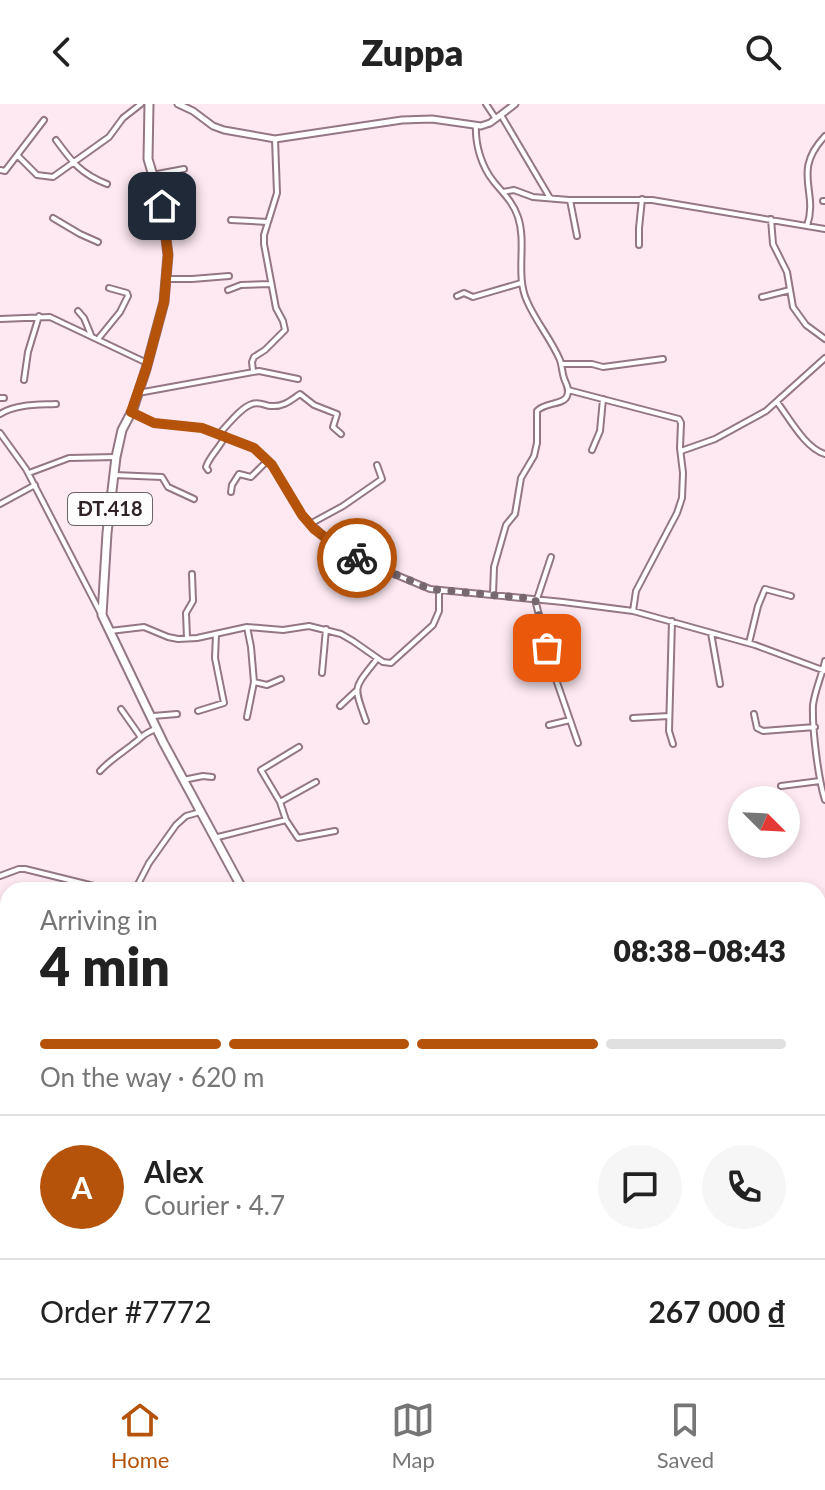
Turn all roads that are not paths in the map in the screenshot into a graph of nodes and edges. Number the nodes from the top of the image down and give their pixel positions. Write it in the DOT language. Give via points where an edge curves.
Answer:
graph roads {
  1 [pos="141,104"];
  2 [pos="149,104"];
  3 [pos="486,104"];
  4 [pos="515,104"];
  5 [pos="183,105"];
  6 [pos="499,117"];
  7 [pos="44,120"];
  8 [pos="476,125"];
  9 [pos="825,136"];
  10 [pos="275,139"];
  11 [pos="56,140"];
  12 [pos="18,156"];
  13 [pos="73,163"];
  14 [pos="184,169"];
  15 [pos="0,170"];
  16 [pos="152,175"];
  17 [pos="107,184"];
  18 [pos="503,192"];
  19 [pos="550,198"];
  20 [pos="642,199"];
  21 [pos="570,200"];
  22 [pos="53,218"];
  23 [pos="771,219"];
  24 [pos="231,220"];
  25 [pos="268,222"];
  26 [pos="807,226"];
  27 [pos="825,229"];
  28 [pos="577,236"];
  29 [pos="98,242"];
  30 [pos="639,245"];
  31 [pos="229,276"];
  32 [pos="165,279"];
  33 [pos="521,283"];
  34 [pos="271,284"];
  35 [pos="109,288"];
  36 [pos="228,290"];
  37 [pos="790,290"];
  38 [pos="457,296"];
  39 [pos="762,297"];
  40 [pos="78,311"];
  41 [pos="39,316"];
  42 [pos="0,319"];
  43 [pos="91,335"];
  44 [pos="98,339"];
  45 [pos="825,339"];
  46 [pos="825,358"];
  47 [pos="663,359"];
  48 [pos="147,363"];
  49 [pos="562,364"];
  50 [pos="253,371"];
  51 [pos="298,379"];
  52 [pos="24,380"];
  53 [pos="568,390"];
  54 [pos="138,393"];
  55 [pos="603,399"];
  56 [pos="777,402"];
  57 [pos="56,404"];
  58 [pos="131,412"];
  59 [pos="0,414"];
  60 [pos="0,433"];
  61 [pos="341,434"];
  62 [pos="222,435"];
  63 [pos="592,450"];
  64 [pos="681,451"];
  65 [pos="825,454"];
  66 [pos="116,457"];
  67 [pos="268,460"];
  68 [pos="377,465"];
  69 [pos="208,470"];
  70 [pos="29,473"];
  71 [pos="114,475"];
  72 [pos="35,485"];
  73 [pos="231,492"];
  74 [pos="194,499"];
  75 [pos="0,504"];
  76 [pos="310,524"];
  77 [pos="551,557"];
  78 [pos="192,574"];
  79 [pos="439,590"];
  80 [pos="493,594"];
  81 [pos="791,596"];
  82 [pos="536,599"];
  83 [pos="633,611"];
  84 [pos="102,615"];
  85 [pos="672,621"];
  86 [pos="247,627"];
  87 [pos="326,629"];
  88 [pos="110,631"];
  89 [pos="711,633"];
  90 [pos="216,634"];
  91 [pos="187,638"];
  92 [pos="749,643"];
  93 [pos="377,659"];
  94 [pos="825,661"];
  95 [pos="824,671"];
  96 [pos="322,673"];
  97 [pos="281,679"];
  98 [pos="254,682"];
  99 [pos="720,684"];
  100 [pos="356,691"];
  101 [pos="340,706"];
  102 [pos="121,709"];
  103 [pos="198,711"];
  104 [pos="177,714"];
  105 [pos="754,714"];
  106 [pos="150,716"];
  107 [pos="669,716"];
  108 [pos="247,717"];
  109 [pos="633,718"];
  110 [pos="570,720"];
  111 [pos="366,721"];
  112 [pos="549,725"];
  113 [pos="815,727"];
  114 [pos="156,729"];
  115 [pos="140,736"];
  116 [pos="578,743"];
  117 [pos="673,744"];
  118 [pos="299,747"];
  119 [pos="100,771"];
  120 [pos="822,774"];
  121 [pos="212,777"];
  122 [pos="183,780"];
  123 [pos="820,781"];
  124 [pos="316,782"];
  125 [pos="781,786"];
  126 [pos="825,800"];
  127 [pos="280,802"];
  128 [pos="200,812"];
  129 [pos="286,820"];
  130 [pos="335,831"];
  131 [pos="214,838"];
  132 [pos="0,876"];
  133 [pos="78,882"];
  134 [pos="139,882"];
  135 [pos="239,882"];
  1 -- 13 [label="street"];
  2 -- 16 [label="main road, ĐT.418"];
  3 -- 6 [label="street"];
  4 -- 6 [label="street"];
  5 -- 10 [label="street" via="213,126"];
  6 -- 8 [label="street"];
  6 -- 19 [label="street"];
  7 -- 12 [label="street"];
  8 -- 10 [label="street" via="402,120"];
  8 -- 18 [label="street" via="480,155"];
  9 -- 26 [label="street" via="808,166"];
  10 -- 25 [label="street" via="277,193"];
  11 -- 13 [label="street"];
  12 -- 13 [label="street" via="37,175 53,177"];
  12 -- 15 [label="street" via="4,172"];
  13 -- 17 [label="street"];
  14 -- 16 [label="street"];
  16 -- 32 [label="main road, ĐT.418" via="162,206"];
  18 -- 19 [label="street"];
  18 -- 33 [label="street" via="520,224"];
  19 -- 21 [label="street"];
  20 -- 21 [label="street"];
  20 -- 23 [label="street"];
  20 -- 30 [label="street"];
  21 -- 28 [label="street"];
  22 -- 29 [label="street"];
  23 -- 26 [label="street"];
  23 -- 37 [label="street" via="773,244"];
  24 -- 25 [label="street"];
  25 -- 34 [label="street" via="264,244"];
  26 -- 27 [label="street"];
  31 -- 32 [label="street"];
  32 -- 48 [label="main road, ĐT.418"];
  33 -- 38 [label="street" via="473,297"];
  33 -- 49 [label="street"];
  34 -- 36 [label="street"];
  34 -- 50 [label="street" via="285,330 254,357"];
  35 -- 44 [label="street" via="128,296"];
  37 -- 39 [label="street"];
  37 -- 45 [label="street" via="793,307"];
  40 -- 43 [label="street"];
  41 -- 42 [label="street"];
  41 -- 43 [label="street"];
  41 -- 52 [label="street"];
  43 -- 44 [label="street"];
  44 -- 48 [label="street"];
  46 -- 56 [label="street"];
  47 -- 49 [label="street" via="603,367"];
  48 -- 54 [label="main road, ĐT.418"];
  49 -- 53 [label="street"];
  50 -- 51 [label="street"];
  50 -- 54 [label="street"];
  53 -- 55 [label="street"];
  53 -- 80 [label="street" via="564,401 537,411 534,456 521,478 515,514 506,525 494,567"];
  54 -- 58 [label="main road, ĐT.418"];
  55 -- 63 [label="street"];
  55 -- 64 [label="street" via="679,419"];
  56 -- 64 [label="street" via="715,439"];
  56 -- 65 [label="street" via="816,451"];
  57 -- 59 [label="street" via="21,406"];
  58 -- 62 [label="street" via="154,423"];
  58 -- 66 [label="main road, ĐT.418"];
  60 -- 70 [label="street"];
  61 -- 62 [label="street" via="333,427 337,414 300,394 281,405 250,404"];
  62 -- 67 [label="street"];
  62 -- 69 [label="street"];
  64 -- 83 [label="street" via="682,498 636,591"];
  66 -- 70 [label="street" via="69,458"];
  66 -- 71 [label="main road, ĐT.418"];
  67 -- 73 [label="street" via="251,477 239,474"];
  67 -- 76 [label="street"];
  68 -- 76 [label="street" via="382,479"];
  70 -- 72 [label="street"];
  71 -- 74 [label="street" via="162,477 168,487"];
  71 -- 84 [label="main road, ĐT.418"];
  72 -- 75 [label="street"];
  72 -- 84 [label="street"];
  76 -- 79 [label="street" via="344,552"];
  77 -- 82 [label="street"];
  78 -- 91 [label="street"];
  79 -- 80 [label="street"];
  79 -- 93 [label="street" via="438,614 430,629 391,663"];
  80 -- 82 [label="street"];
  81 -- 92 [label="street" via="764,590"];
  82 -- 83 [label="street"];
  82 -- 110 [label="street"];
  83 -- 85 [label="street"];
  84 -- 88 [label="main road"];
  85 -- 89 [label="street"];
  85 -- 107 [label="street"];
  86 -- 87 [label="street"];
  86 -- 90 [label="street"];
  86 -- 98 [label="street"];
  87 -- 93 [label="street"];
  87 -- 96 [label="street"];
  88 -- 91 [label="street" via="140,627"];
  88 -- 106 [label="main road"];
  89 -- 92 [label="street"];
  89 -- 99 [label="street"];
  90 -- 91 [label="street"];
  90 -- 103 [label="street" via="224,703"];
  92 -- 95 [label="street"];
  93 -- 100 [label="street"];
  94 -- 95 [label="street"];
  95 -- 113 [label="street" via="813,703"];
  97 -- 98 [label="street" via="267,685"];
  98 -- 108 [label="street"];
  100 -- 101 [label="street"];
  100 -- 111 [label="street"];
  102 -- 115 [label="street"];
  104 -- 106 [label="street"];
  105 -- 113 [label="street" via="763,731"];
  106 -- 114 [label="main road"];
  107 -- 109 [label="street"];
  107 -- 117 [label="street"];
  110 -- 112 [label="street"];
  110 -- 116 [label="street"];
  113 -- 120 [label="street"];
  114 -- 115 [label="street"];
  114 -- 122 [label="main road"];
  115 -- 119 [label="street"];
  118 -- 127 [label="street" via="261,770"];
  120 -- 123 [label="street"];
  121 -- 122 [label="street"];
  122 -- 128 [label="main road"];
  123 -- 125 [label="street"];
  123 -- 126 [label="street"];
  124 -- 127 [label="street"];
  127 -- 129 [label="street"];
  128 -- 131 [label="main road"];
  128 -- 134 [label="street" via="176,825"];
  129 -- 130 [label="street" via="298,838"];
  129 -- 131 [label="street"];
  131 -- 135 [label="main road"];
  132 -- 133 [label="street" via="25,869"];
}
